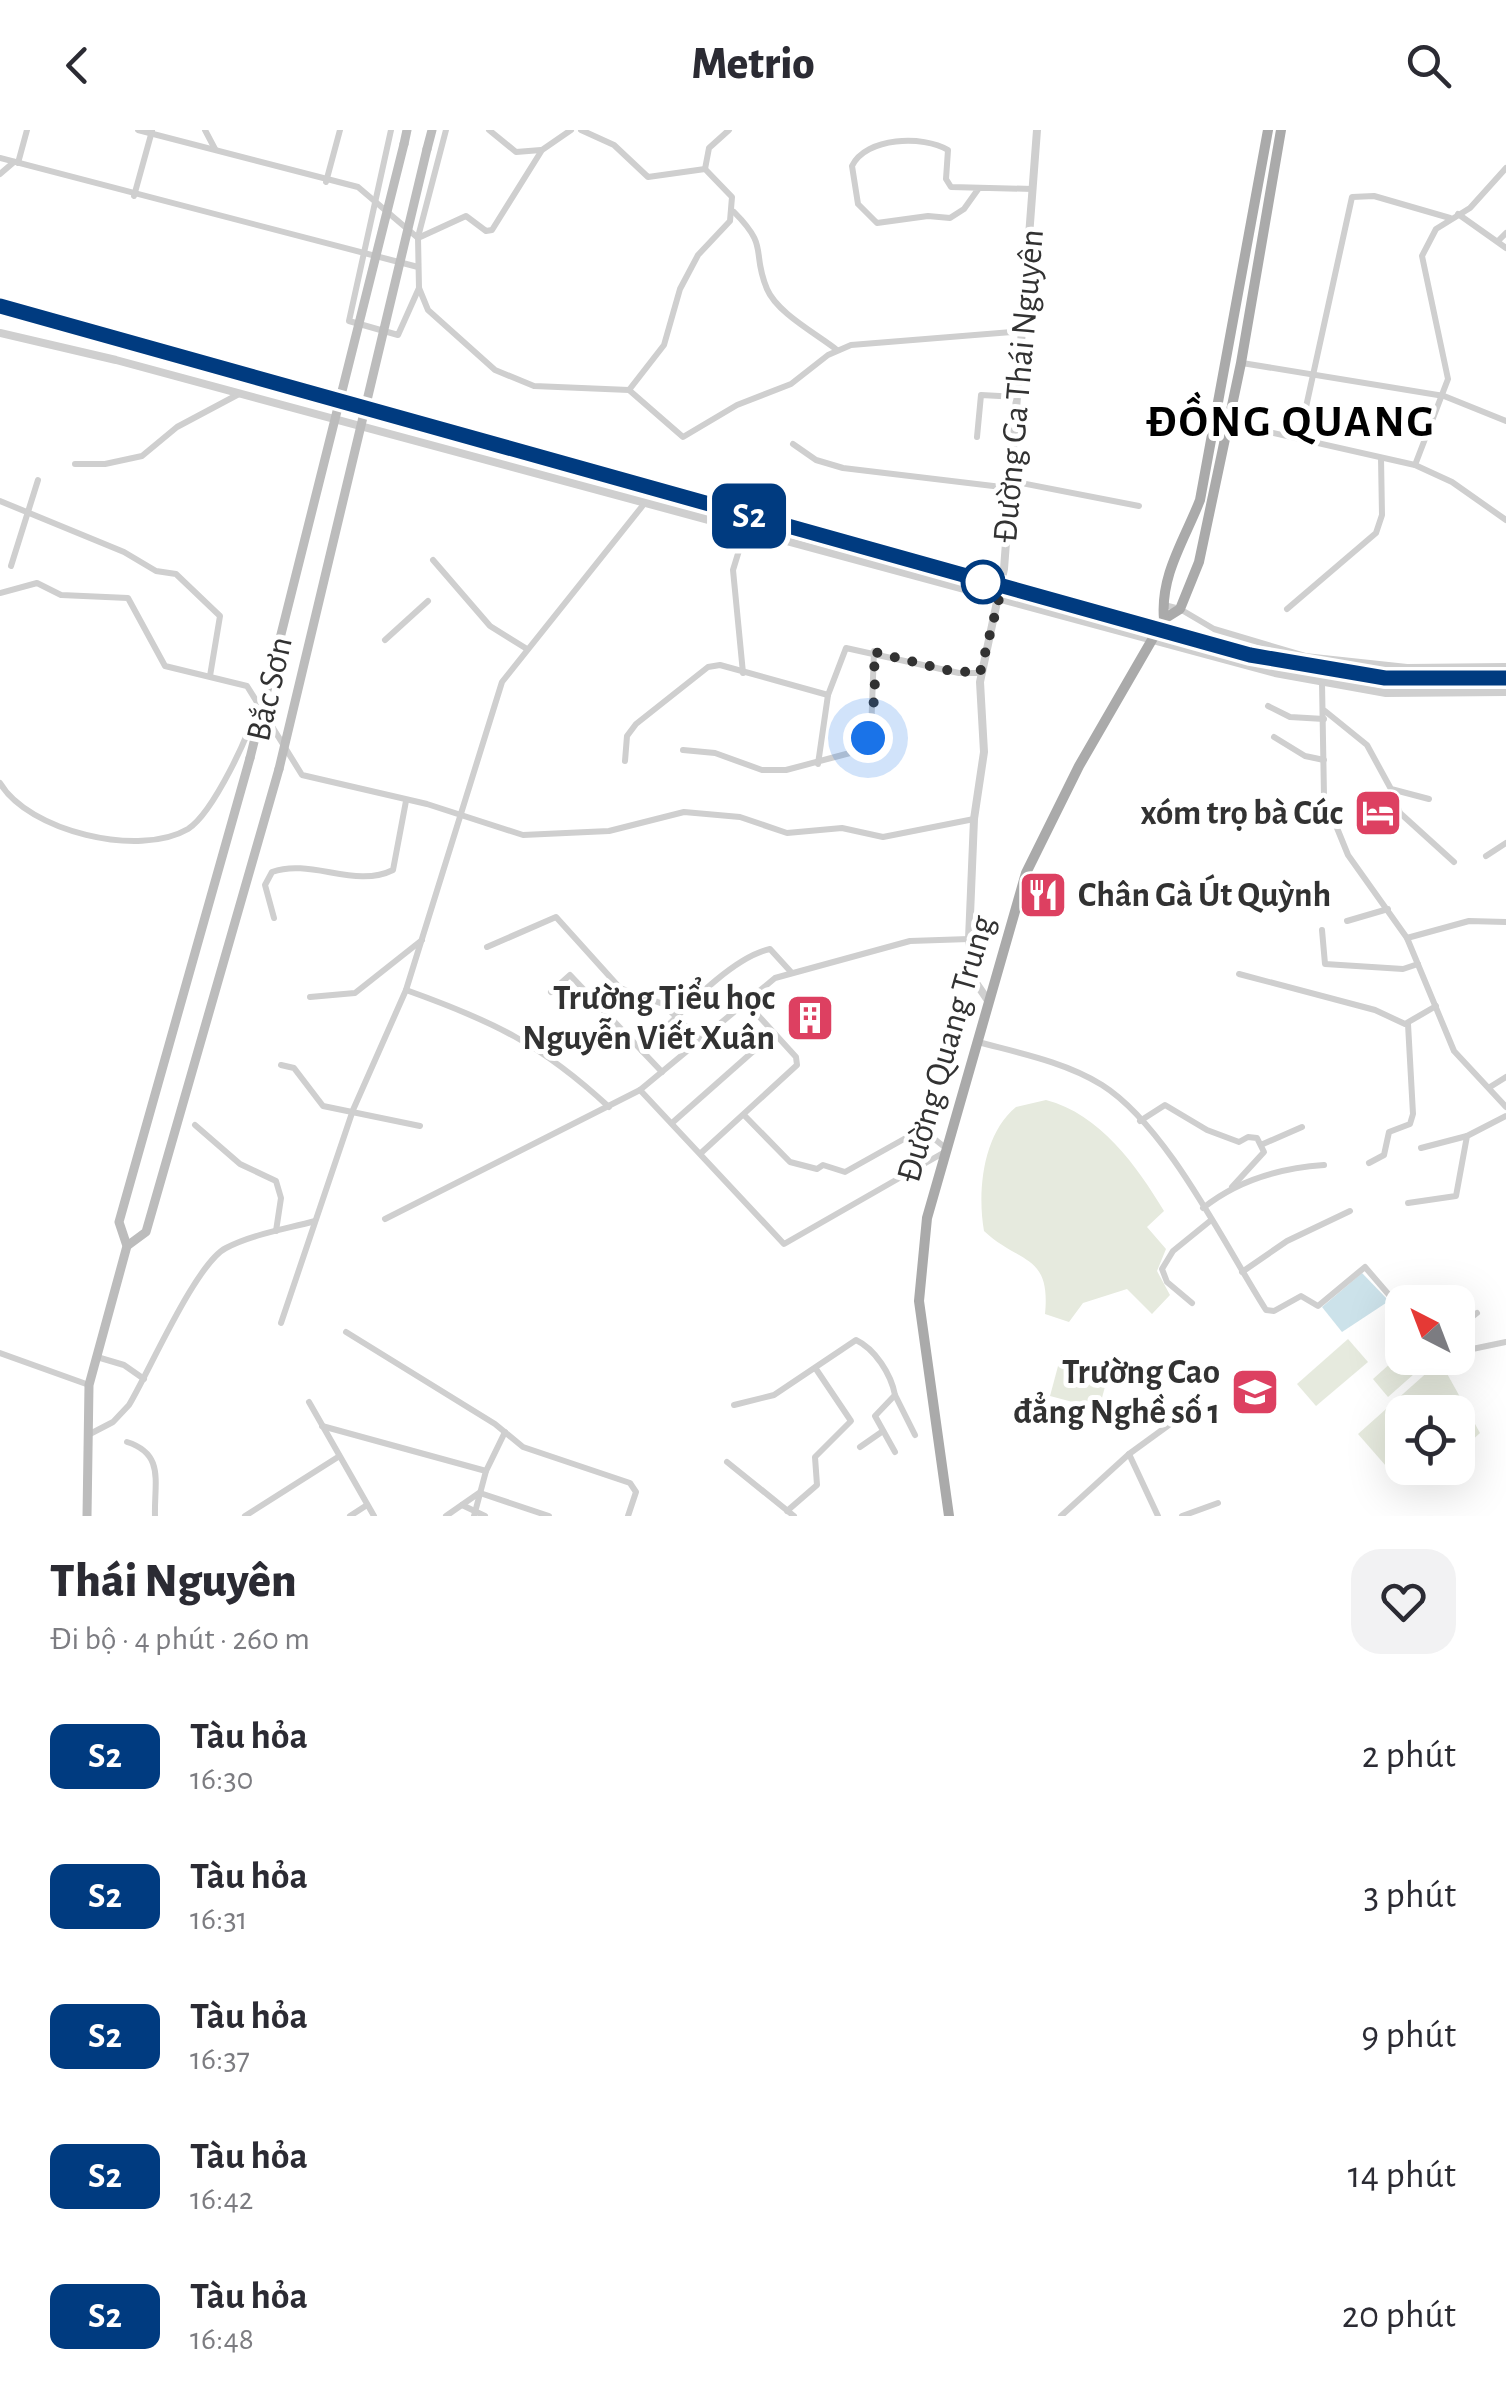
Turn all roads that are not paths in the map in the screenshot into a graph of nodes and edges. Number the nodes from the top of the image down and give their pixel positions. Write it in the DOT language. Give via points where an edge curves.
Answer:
graph roads {
  1 [pos="27,130"];
  2 [pos="138,130"];
  3 [pos="205,130"];
  4 [pos="340,130"];
  5 [pos="392,130"];
  6 [pos="407,130"];
  7 [pos="432,130"];
  8 [pos="446,130"];
  9 [pos="489,130"];
  10 [pos="571,130"];
  11 [pos="580,130"];
  12 [pos="729,130"];
  13 [pos="1037,130"];
  14 [pos="1268,130"];
  15 [pos="1281,130"];
  16 [pos="152,132"];
  17 [pos="216,150"];
  18 [pos="542,150"];
  19 [pos="0,158"];
  20 [pos="16,162"];
  21 [pos="1506,168"];
  22 [pos="704,169"];
  23 [pos="0,174"];
  24 [pos="326,182"];
  25 [pos="979,188"];
  26 [pos="1034,188"];
  27 [pos="134,196"];
  28 [pos="376,200"];
  29 [pos="734,212"];
  30 [pos="1454,216"];
  31 [pos="1506,233"];
  32 [pos="418,238"];
  33 [pos="1499,240"];
  34 [pos="1506,248"];
  35 [pos="1246,253"];
  36 [pos="363,254"];
  37 [pos="1260,255"];
  38 [pos="418,267"];
  39 [pos="418,288"];
  40 [pos="1024,331"];
  41 [pos="0,333"];
  42 [pos="838,350"];
  43 [pos="1240,363"];
  44 [pos="1315,375"];
  45 [pos="629,390"];
  46 [pos="240,394"];
  47 [pos="1444,396"];
  48 [pos="1018,397"];
  49 [pos="1506,420"];
  50 [pos="1229,424"];
  51 [pos="977,437"];
  52 [pos="1299,439"];
  53 [pos="793,444"];
  54 [pos="1381,458"];
  55 [pos="76,464"];
  56 [pos="1414,465"];
  57 [pos="38,480"];
  58 [pos="1011,484"];
  59 [pos="0,501"];
  60 [pos="644,504"];
  61 [pos="1139,506"];
  62 [pos="28,512"];
  63 [pos="1506,520"];
  64 [pos="746,531"];
  65 [pos="433,560"];
  66 [pos="11,566"];
  67 [pos="0,593"];
  68 [pos="428,600"];
  69 [pos="999,600"];
  70 [pos="1163,605"];
  71 [pos="1180,609"];
  72 [pos="1287,609"];
  73 [pos="1162,624"];
  74 [pos="385,640"];
  75 [pos="1151,642"];
  76 [pos="526,649"];
  77 [pos="874,652"];
  78 [pos="1506,666"];
  79 [pos="742,672"];
  80 [pos="980,673"];
  81 [pos="210,676"];
  82 [pos="1322,683"];
  83 [pos="1506,692"];
  84 [pos="828,696"];
  85 [pos="258,701"];
  86 [pos="1268,706"];
  87 [pos="1324,714"];
  88 [pos="1274,737"];
  89 [pos="682,750"];
  90 [pos="1324,760"];
  91 [pos="625,761"];
  92 [pos="818,764"];
  93 [pos="0,783"];
  94 [pos="1391,788"];
  95 [pos="1429,799"];
  96 [pos="406,801"];
  97 [pos="461,816"];
  98 [pos="974,819"];
  99 [pos="1506,843"];
  100 [pos="1486,856"];
  101 [pos="1454,862"];
  102 [pos="1388,908"];
  103 [pos="274,918"];
  104 [pos="1348,921"];
  105 [pos="1506,922"];
  106 [pos="1322,930"];
  107 [pos="1407,938"];
  108 [pos="423,939"];
  109 [pos="968,939"];
  110 [pos="487,948"];
  111 [pos="1418,964"];
  112 [pos="791,972"];
  113 [pos="1239,974"];
  114 [pos="406,990"];
  115 [pos="551,992"];
  116 [pos="310,996"];
  117 [pos="745,1001"];
  118 [pos="989,1002"];
  119 [pos="1436,1006"];
  120 [pos="678,1018"];
  121 [pos="1408,1024"];
  122 [pos="774,1033"];
  123 [pos="698,1039"];
  124 [pos="978,1042"];
  125 [pos="642,1051"];
  126 [pos="281,1065"];
  127 [pos="662,1072"];
  128 [pos="1506,1077"];
  129 [pos="1490,1087"];
  130 [pos="640,1090"];
  131 [pos="609,1107"];
  132 [pos="1506,1108"];
  133 [pos="353,1110"];
  134 [pos="744,1114"];
  135 [pos="1506,1116"];
  136 [pos="1140,1121"];
  137 [pos="672,1124"];
  138 [pos="195,1125"];
  139 [pos="420,1126"];
  140 [pos="1302,1127"];
  141 [pos="1468,1136"];
  142 [pos="1264,1144"];
  143 [pos="1421,1148"];
  144 [pos="946,1150"];
  145 [pos="701,1154"];
  146 [pos="1368,1163"];
  147 [pos="1324,1165"];
  148 [pos="1232,1188"];
  149 [pos="1408,1203"];
  150 [pos="1203,1208"];
  151 [pos="1350,1211"];
  152 [pos="386,1219"];
  153 [pos="315,1221"];
  154 [pos="1210,1221"];
  155 [pos="276,1232"];
  156 [pos="127,1246"];
  157 [pos="1242,1272"];
  158 [pos="1385,1291"];
  159 [pos="1192,1302"];
  160 [pos="281,1322"];
  161 [pos="346,1332"];
  162 [pos="1506,1342"];
  163 [pos="1475,1348"];
  164 [pos="0,1353"];
  165 [pos="97,1357"];
  166 [pos="816,1368"];
  167 [pos="144,1379"];
  168 [pos="89,1385"];
  169 [pos="894,1395"];
  170 [pos="309,1402"];
  171 [pos="734,1405"];
  172 [pos="1184,1414"];
  173 [pos="322,1426"];
  174 [pos="883,1431"];
  175 [pos="505,1432"];
  176 [pos="87,1435"];
  177 [pos="915,1435"];
  178 [pos="127,1442"];
  179 [pos="860,1448"];
  180 [pos="894,1452"];
  181 [pos="1130,1454"];
  182 [pos="338,1456"];
  183 [pos="728,1462"];
  184 [pos="486,1471"];
  185 [pos="480,1493"];
  186 [pos="1218,1502"];
  187 [pos="367,1505"];
  188 [pos="462,1505"];
  189 [pos="474,1514"];
  190 [pos="790,1514"];
  191 [pos="87,1516"];
  192 [pos="154,1516"];
  193 [pos="245,1516"];
  194 [pos="350,1516"];
  195 [pos="374,1516"];
  196 [pos="446,1516"];
  197 [pos="485,1516"];
  198 [pos="549,1516"];
  199 [pos="628,1516"];
  200 [pos="950,1516"];
  201 [pos="1061,1516"];
  202 [pos="1158,1516"];
  203 [pos="1182,1516"];
  1 -- 20 [label="street"];
  2 -- 16 [label="street"];
  3 -- 17 [label="street"];
  4 -- 24 [label="street"];
  5 -- 28 [label="street"];
  6 -- 156 [label="main road, Bắc Sơn, bridge" via="250,758 120,1222"];
  7 -- 156 [label="main road, Bắc Sơn, bridge" via="278,769 146,1232"];
  8 -- 32 [label="street"];
  9 -- 18 [label="street" via="516,152"];
  10 -- 18 [label="street"];
  11 -- 22 [label="street" via="614,145 648,177"];
  12 -- 22 [label="street" via="709,148"];
  13 -- 26 [label="street, Đường Ga Thái Nguyên"];
  14 -- 35 [label="main road"];
  15 -- 37 [label="main road"];
  16 -- 17 [label="street"];
  16 -- 27 [label="street"];
  17 -- 24 [label="street"];
  18 -- 32 [label="street" via="492,230 466,216"];
  19 -- 20 [label="street"];
  20 -- 23 [label="street"];
  20 -- 27 [label="street"];
  21 -- 30 [label="street"];
  22 -- 29 [label="street" via="726,187"];
  24 -- 28 [label="street" via="358,188"];
  25 -- 25 [label="street" via="950,187 948,150 921,140 871,148 852,166 858,204 877,223 950,218"];
  25 -- 26 [label="street"];
  26 -- 40 [label="street, Đường Ga Thái Nguyên"];
  27 -- 36 [label="street"];
  28 -- 32 [label="street"];
  28 -- 36 [label="street"];
  29 -- 42 [label="street" via="759,240 772,298"];
  29 -- 45 [label="street" via="698,255 664,345"];
  30 -- 33 [label="street"];
  30 -- 44 [label="street" via="1374,196 1352,197"];
  30 -- 47 [label="street" via="1436,229 1422,262 1448,379"];
  31 -- 33 [label="street"];
  32 -- 38 [label="street"];
  33 -- 34 [label="street"];
  35 -- 37 [label="main road"];
  35 -- 70 [label="main road" via="1200,500 1178,544"];
  36 -- 38 [label="street"];
  36 -- 39 [label="street" via="349,321 398,335"];
  37 -- 43 [label="main road"];
  38 -- 39 [label="street"];
  39 -- 45 [label="street" via="435,318 501,374 534,386"];
  40 -- 42 [label="street" via="870,341"];
  40 -- 48 [label="street, Đường Ga Thái Nguyên"];
  41 -- 46 [label="street"];
  42 -- 45 [label="street" via="791,384 683,437"];
  43 -- 44 [label="street"];
  43 -- 50 [label="main road"];
  44 -- 47 [label="street"];
  44 -- 52 [label="street"];
  46 -- 55 [label="street" via="178,427 142,456"];
  46 -- 60 [label="street"];
  47 -- 49 [label="street"];
  47 -- 56 [label="street"];
  48 -- 51 [label="street" via="981,395"];
  48 -- 58 [label="street, Đường Ga Thái Nguyên"];
  50 -- 52 [label="street"];
  50 -- 71 [label="main road" via="1199,562"];
  52 -- 54 [label="street"];
  53 -- 58 [label="street" via="843,468"];
  54 -- 56 [label="street"];
  54 -- 72 [label="street" via="1376,533"];
  56 -- 63 [label="street"];
  57 -- 62 [label="street"];
  58 -- 61 [label="street"];
  58 -- 69 [label="street, Đường Ga Thái Nguyên"];
  59 -- 62 [label="street"];
  60 -- 64 [label="street"];
  60 -- 76 [label="street"];
  62 -- 66 [label="street"];
  62 -- 81 [label="street" via="182,577 220,616"];
  64 -- 69 [label="street"];
  64 -- 79 [label="street" via="733,570"];
  65 -- 76 [label="street" via="490,626"];
  67 -- 81 [label="street" via="38,583 61,596 122,595 165,666"];
  68 -- 74 [label="street"];
  69 -- 75 [label="street"];
  69 -- 80 [label="street, Đường Ga Thái Nguyên"];
  70 -- 71 [label="street"];
  70 -- 73 [label="main road"];
  71 -- 73 [label="main road"];
  71 -- 78 [label="street" via="1214,629 1305,656 1407,668"];
  73 -- 75 [label="main road, Đường Quang Trung"];
  75 -- 82 [label="street"];
  75 -- 118 [label="main road, Đường Quang Trung" via="1033,857"];
  76 -- 97 [label="street" via="496,696"];
  77 -- 80 [label="street"];
  77 -- 84 [label="street" via="851,646 842,651"];
  77 -- 92 [label="street" via="868,738 850,753"];
  79 -- 84 [label="street"];
  79 -- 91 [label="street" via="720,664 702,670 636,724"];
  80 -- 98 [label="street, Đường Ga Thái Nguyên" via="984,752"];
  81 -- 85 [label="street" via="240,682"];
  82 -- 83 [label="street" via="1386,693"];
  82 -- 87 [label="street"];
  84 -- 92 [label="street"];
  85 -- 93 [label="street" via="240,757 183,831 118,841 54,826 14,804"];
  85 -- 96 [label="street" via="302,775"];
  86 -- 87 [label="street" via="1290,717"];
  87 -- 90 [label="street"];
  87 -- 94 [label="street" via="1368,745"];
  88 -- 90 [label="street"];
  89 -- 92 [label="street" via="715,752 762,770"];
  90 -- 102 [label="street" via="1324,796 1348,855"];
  94 -- 95 [label="street"];
  94 -- 101 [label="street" via="1400,813"];
  96 -- 97 [label="street"];
  96 -- 103 [label="street" via="392,870 373,876 301,868 272,872 266,891"];
  97 -- 98 [label="street" via="523,835 595,833 684,812 740,817 786,832 842,828 883,837"];
  97 -- 108 [label="street"];
  98 -- 109 [label="street, Đường Ga Thái Nguyên"];
  99 -- 100 [label="street"];
  102 -- 104 [label="street"];
  102 -- 107 [label="street"];
  105 -- 107 [label="street" via="1469,921"];
  106 -- 111 [label="street" via="1324,964"];
  107 -- 111 [label="street"];
  108 -- 114 [label="street"];
  108 -- 116 [label="street" via="355,993"];
  109 -- 112 [label="street" via="910,941"];
  109 -- 118 [label="street, Đường Ga Thái Nguyên" via="970,974"];
  110 -- 120 [label="street" via="556,917 620,988 663,1004"];
  111 -- 119 [label="street"];
  112 -- 117 [label="street"];
  112 -- 120 [label="street" via="767,948 722,977"];
  113 -- 121 [label="street"];
  114 -- 131 [label="street" via="516,1034"];
  114 -- 133 [label="street"];
  115 -- 125 [label="street" via="570,975"];
  117 -- 122 [label="street"];
  117 -- 123 [label="street"];
  118 -- 124 [label="main road, Đường Quang Trung"];
  119 -- 121 [label="street"];
  119 -- 129 [label="street" via="1454,1051"];
  120 -- 123 [label="street"];
  120 -- 125 [label="street"];
  121 -- 146 [label="street" via="1410,1124 1389,1132 1384,1155"];
  122 -- 134 [label="street" via="797,1065"];
  122 -- 137 [label="street"];
  123 -- 127 [label="street"];
  124 -- 136 [label="street" via="1087,1077"];
  124 -- 144 [label="main road, Đường Quang Trung"];
  125 -- 127 [label="street"];
  126 -- 133 [label="street" via="301,1075 318,1102"];
  127 -- 130 [label="street"];
  128 -- 129 [label="street"];
  129 -- 132 [label="street"];
  130 -- 131 [label="street"];
  130 -- 137 [label="street"];
  131 -- 152 [label="street"];
  133 -- 139 [label="street"];
  133 -- 153 [label="street"];
  134 -- 144 [label="street" via="790,1162 816,1170 845,1172 926,1133"];
  134 -- 145 [label="street"];
  135 -- 141 [label="street"];
  136 -- 142 [label="street" via="1165,1105 1227,1139 1252,1136"];
  136 -- 150 [label="street"];
  137 -- 145 [label="street"];
  138 -- 155 [label="street" via="240,1164 276,1181 282,1198"];
  140 -- 142 [label="street"];
  141 -- 143 [label="street"];
  141 -- 149 [label="street" via="1456,1196"];
  142 -- 148 [label="street"];
  144 -- 145 [label="street" via="784,1244"];
  144 -- 200 [label="main road, Đường Quang Trung" via="927,1218 919,1301"];
  147 -- 148 [label="street" via="1278,1171"];
  148 -- 150 [label="street"];
  150 -- 154 [label="street"];
  151 -- 157 [label="street" via="1286,1241"];
  153 -- 155 [label="street"];
  153 -- 160 [label="street"];
  154 -- 157 [label="street"];
  154 -- 159 [label="street" via="1162,1268 1166,1282"];
  155 -- 167 [label="street" via="217,1254"];
  156 -- 165 [label="main road, Bắc Sơn"];
  157 -- 158 [label="street" via="1269,1311 1302,1296 1318,1306 1365,1268"];
  161 -- 175 [label="street"];
  162 -- 163 [label="street"];
  164 -- 168 [label="street"];
  165 -- 167 [label="street"];
  165 -- 168 [label="main road, Bắc Sơn"];
  166 -- 169 [label="street" via="856,1340 876,1356"];
  166 -- 171 [label="street" via="774,1394"];
  166 -- 190 [label="street" via="851,1421 814,1457 817,1485"];
  167 -- 176 [label="street" via="119,1417"];
  168 -- 176 [label="main road, Bắc Sơn"];
  169 -- 174 [label="street" via="876,1410"];
  169 -- 177 [label="street"];
  170 -- 173 [label="street"];
  172 -- 181 [label="street"];
  173 -- 182 [label="street"];
  173 -- 184 [label="street"];
  174 -- 179 [label="street"];
  174 -- 180 [label="street"];
  175 -- 184 [label="street"];
  175 -- 199 [label="street" via="523,1447 630,1483 636,1492"];
  176 -- 191 [label="main road, Bắc Sơn"];
  178 -- 192 [label="street" via="153,1458"];
  181 -- 201 [label="street"];
  181 -- 202 [label="street"];
  182 -- 187 [label="street"];
  182 -- 193 [label="street"];
  183 -- 190 [label="street"];
  184 -- 185 [label="street"];
  185 -- 188 [label="street"];
  185 -- 189 [label="street"];
  185 -- 198 [label="street"];
  186 -- 203 [label="street"];
  187 -- 194 [label="street"];
  187 -- 195 [label="street"];
  188 -- 189 [label="street"];
  188 -- 196 [label="street"];
  189 -- 197 [label="street"];
}
